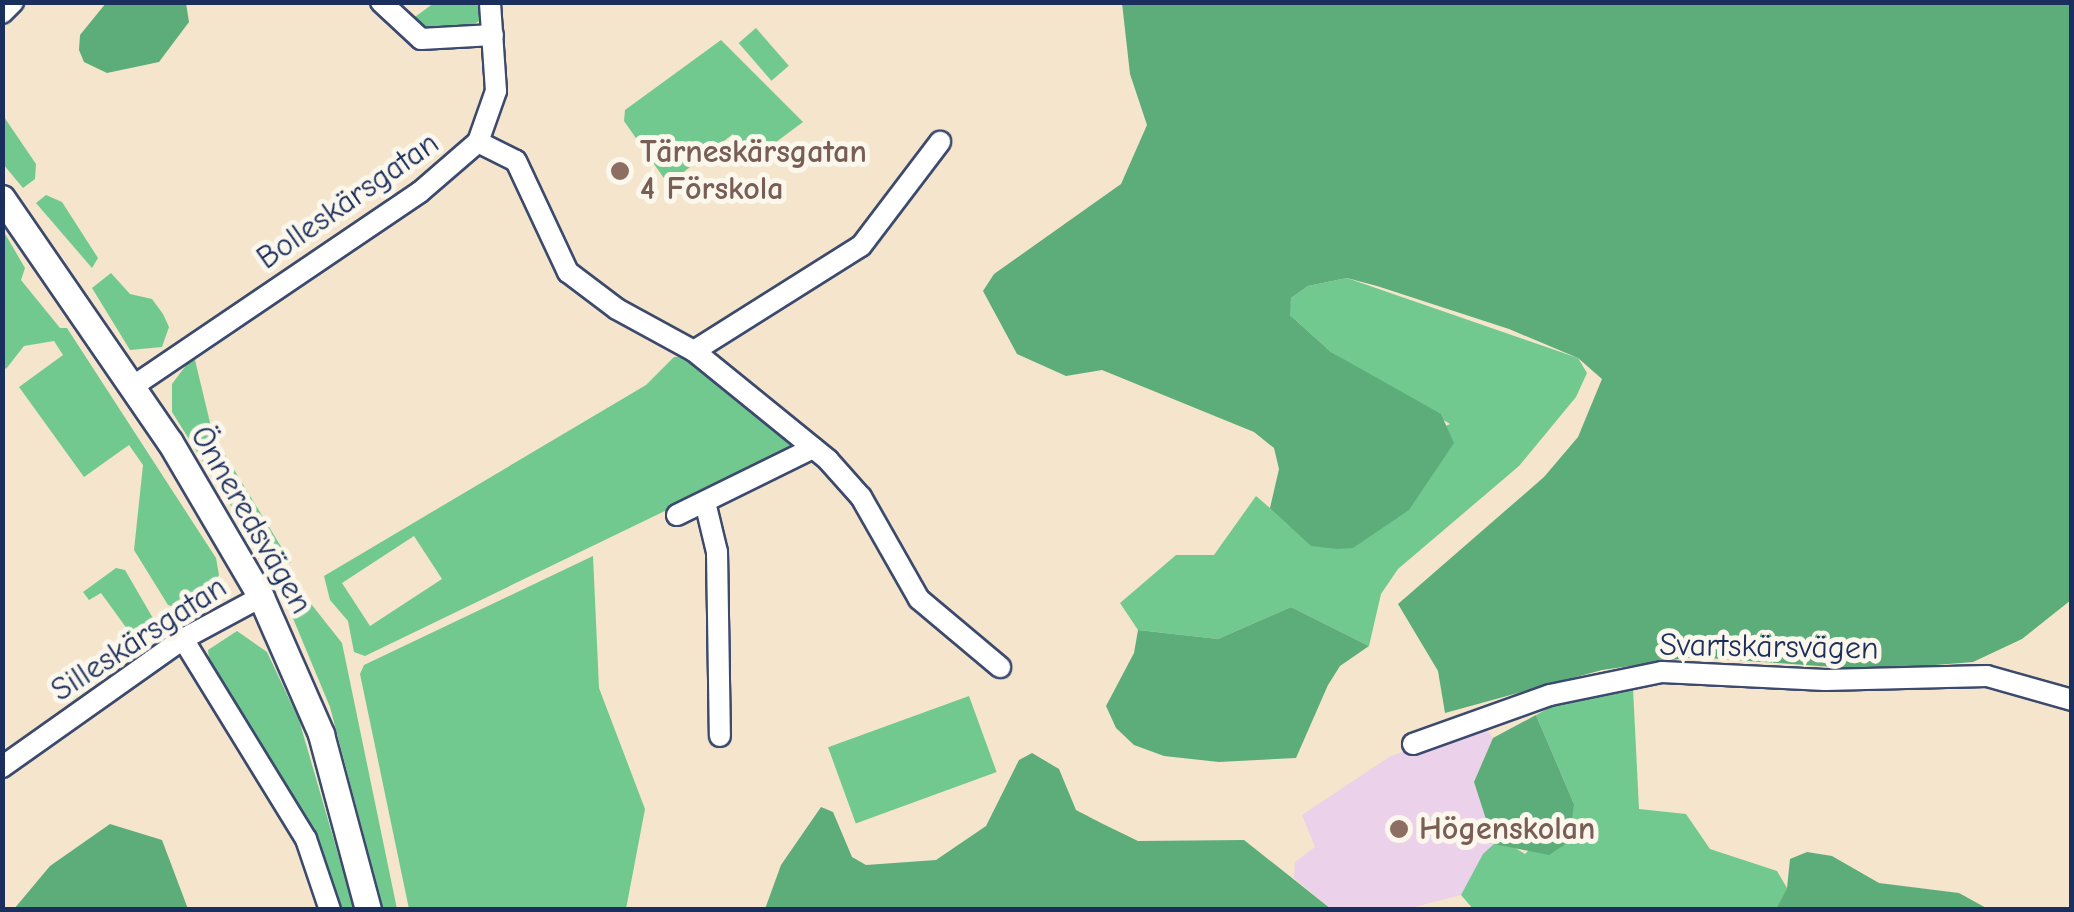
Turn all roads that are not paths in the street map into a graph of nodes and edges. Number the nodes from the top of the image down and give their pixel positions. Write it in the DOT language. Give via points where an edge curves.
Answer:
graph roads {
  1 [pos="13,2"];
  2 [pos="381,2"];
  3 [pos="490,2"];
  4 [pos="2,13"];
  5 [pos="493,35"];
  6 [pos="478,142"];
  7 [pos="940,142"];
  8 [pos="2,198"];
  9 [pos="694,351"];
  10 [pos="132,387"];
  11 [pos="813,448"];
  12 [pos="706,502"];
  13 [pos="677,515"];
  14 [pos="261,597"];
  15 [pos="183,639"];
  16 [pos="1000,668"];
  17 [pos="2072,700"];
  18 [pos="720,736"];
  19 [pos="1413,744"];
  20 [pos="2,767"];
  21 [pos="330,910"];
  22 [pos="368,910"];
  1 -- 4 [label="street"];
  2 -- 5 [label="street" via="422,39"];
  3 -- 5 [label="street, Bolleskärsgatan"];
  5 -- 6 [label="street, Bolleskärsgatan" via="496,91"];
  6 -- 9 [label="street" via="516,161 568,272 617,310"];
  6 -- 10 [label="street, Bolleskärsgatan" via="420,192"];
  7 -- 9 [label="street" via="861,246"];
  8 -- 10 [label="street, Önneredsvägen"];
  9 -- 11 [label="street"];
  10 -- 14 [label="street, Önneredsvägen"];
  11 -- 12 [label="street"];
  11 -- 16 [label="street" via="861,496 919,599"];
  12 -- 13 [label="street"];
  12 -- 18 [label="street" via="717,552"];
  14 -- 15 [label="street, Silleskärsgatan"];
  14 -- 22 [label="street, Önneredsvägen" via="321,734"];
  15 -- 20 [label="street, Silleskärsgatan"];
  15 -- 21 [label="street" via="306,840"];
  17 -- 19 [label="street, Svartskärsvägen" via="1988,676 1825,680 1662,672 1550,696"];
}
